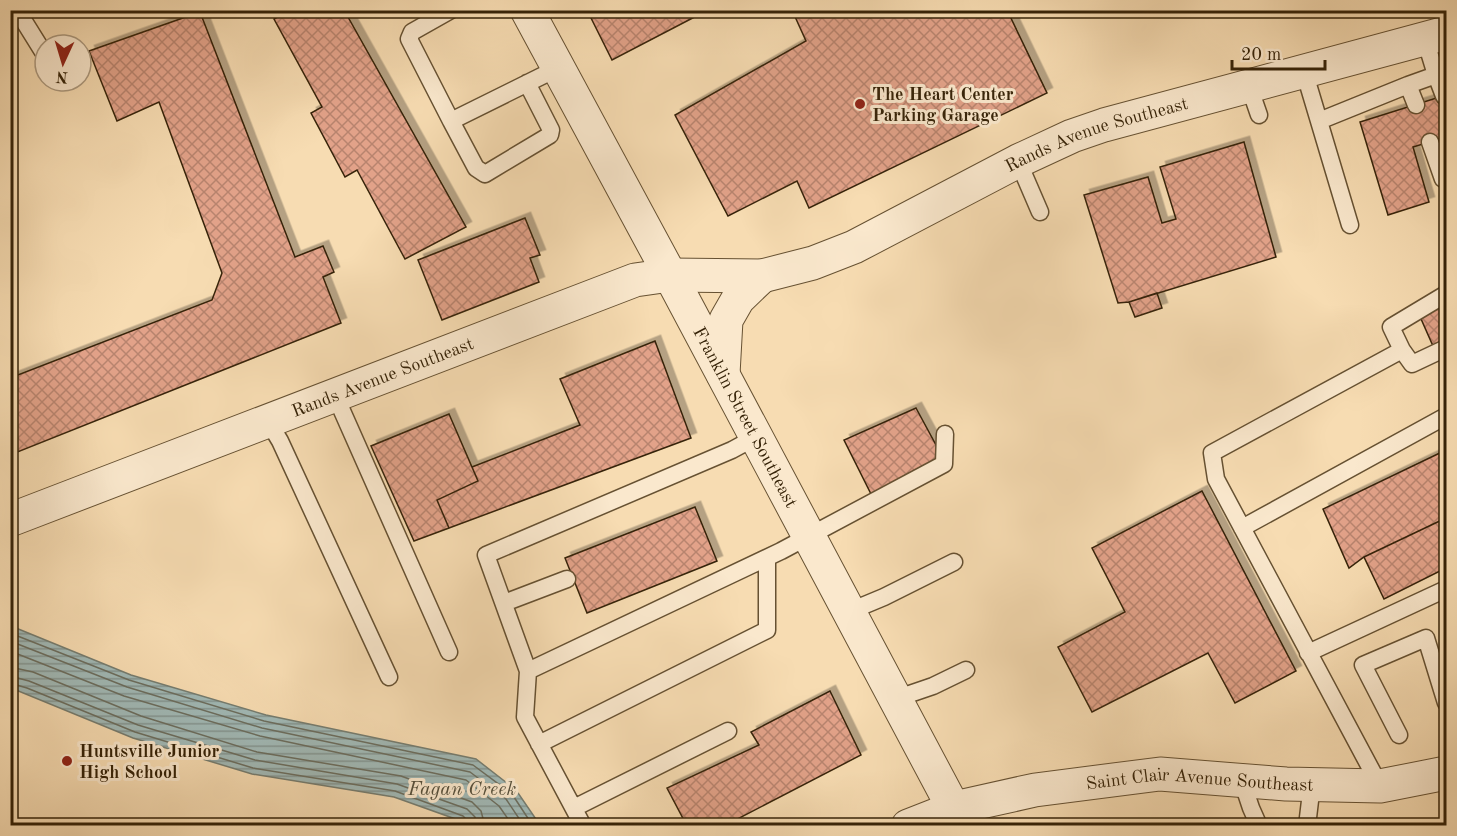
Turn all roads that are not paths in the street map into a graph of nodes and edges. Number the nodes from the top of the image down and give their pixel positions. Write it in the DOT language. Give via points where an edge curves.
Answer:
graph roads {
  1 [pos="17,10"];
  2 [pos="451,10"];
  3 [pos="526,10"];
  4 [pos="33,36"];
  5 [pos="1436,36"];
  6 [pos="558,68"];
  7 [pos="1304,71"];
  8 [pos="1441,74"];
  9 [pos="527,83"];
  10 [pos="1408,85"];
  11 [pos="1444,96"];
  12 [pos="1416,105"];
  13 [pos="451,121"];
  14 [pos="1319,121"];
  15 [pos="1431,142"];
  16 [pos="1018,161"];
  17 [pos="1446,177"];
  18 [pos="1040,212"];
  19 [pos="1350,225"];
  20 [pos="670,275"];
  21 [pos="762,276"];
  22 [pos="1446,294"];
  23 [pos="1446,348"];
  24 [pos="1402,350"];
  25 [pos="723,374"];
  26 [pos="334,395"];
  27 [pos="1446,416"];
  28 [pos="268,421"];
  29 [pos="945,434"];
  30 [pos="756,437"];
  31 [pos="10,520"];
  32 [pos="1242,528"];
  33 [pos="808,535"];
  34 [pos="767,558"];
  35 [pos="954,562"];
  36 [pos="567,579"];
  37 [pos="1446,589"];
  38 [pos="504,603"];
  39 [pos="848,612"];
  40 [pos="449,652"];
  41 [pos="1308,653"];
  42 [pos="966,670"];
  43 [pos="528,671"];
  44 [pos="388,677"];
  45 [pos="895,699"];
  46 [pos="1446,703"];
  47 [pos="728,731"];
  48 [pos="1399,735"];
  49 [pos="539,744"];
  50 [pos="1446,773"];
  51 [pos="1242,781"];
  52 [pos="1312,784"];
  53 [pos="1380,786"];
  54 [pos="574,808"];
  55 [pos="958,817"];
  56 [pos="583,825"];
  57 [pos="908,825"];
  58 [pos="1259,825"];
  59 [pos="1307,825"];
  1 -- 4 [label="lane"];
  2 -- 13 [label="lane" via="412,32 409,39"];
  3 -- 6 [label="street, Franklin Street Southeast"];
  5 -- 7 [label="street, Rands Avenue Southeast"];
  5 -- 8 [label="lane"];
  6 -- 9 [label="lane"];
  6 -- 20 [label="street, Franklin Street Southeast"];
  7 -- 14 [label="lane"];
  7 -- 16 [label="street, Rands Avenue Southeast" via="1254,101 1104,125"];
  8 -- 10 [label="lane"];
  8 -- 11 [label="lane"];
  9 -- 13 [label="lane"];
  9 -- 13 [label="lane" via="550,135 485,174 476,168"];
  10 -- 12 [label="lane"];
  10 -- 14 [label="lane"];
  14 -- 19 [label="lane"];
  15 -- 17 [label="lane" via="1443,179"];
  16 -- 18 [label="lane"];
  16 -- 21 [label="street, Rands Avenue Southeast" via="854,247"];
  20 -- 21 [label="street, Rands Avenue Southeast"];
  20 -- 25 [label="street, Franklin Street Southeast"];
  20 -- 26 [label="street, Rands Avenue Southeast" via="635,280"];
  21 -- 25 [label="street, Rands Avenue Southeast" via="738,299 726,320"];
  22 -- 24 [label="lane" via="1391,327"];
  23 -- 24 [label="lane" via="1412,364"];
  24 -- 32 [label="lane" via="1212,453 1216,479"];
  25 -- 30 [label="street, Franklin Street Southeast"];
  26 -- 28 [label="street, Rands Avenue Southeast"];
  26 -- 40 [label="lane"];
  27 -- 32 [label="lane"];
  28 -- 31 [label="street, Rands Avenue Southeast"];
  28 -- 44 [label="lane"];
  29 -- 33 [label="lane" via="944,464"];
  30 -- 33 [label="street, Franklin Street Southeast"];
  30 -- 38 [label="lane" via="486,555"];
  32 -- 41 [label="lane"];
  33 -- 34 [label="lane"];
  33 -- 39 [label="street, Franklin Street Southeast"];
  34 -- 43 [label="lane"];
  34 -- 49 [label="lane" via="767,630"];
  35 -- 39 [label="lane"];
  36 -- 38 [label="lane"];
  37 -- 41 [label="lane"];
  38 -- 43 [label="lane"];
  39 -- 45 [label="street, Franklin Street Southeast"];
  41 -- 53 [label="lane"];
  42 -- 45 [label="lane"];
  43 -- 49 [label="lane" via="525,717"];
  45 -- 55 [label="street, Franklin Street Southeast"];
  46 -- 48 [label="lane" via="1426,638 1363,665"];
  47 -- 54 [label="lane"];
  49 -- 54 [label="lane"];
  50 -- 53 [label="street, Saint Clair Avenue Southeast"];
  51 -- 52 [label="street, Saint Clair Avenue Southeast"];
  51 -- 55 [label="street, Saint Clair Avenue Southeast" via="1160,774 1035,790"];
  51 -- 58 [label="lane"];
  52 -- 53 [label="street, Saint Clair Avenue Southeast"];
  52 -- 59 [label="lane"];
  54 -- 56 [label="lane"];
  55 -- 57 [label="street, Saint Clair Avenue Southeast"];
}
